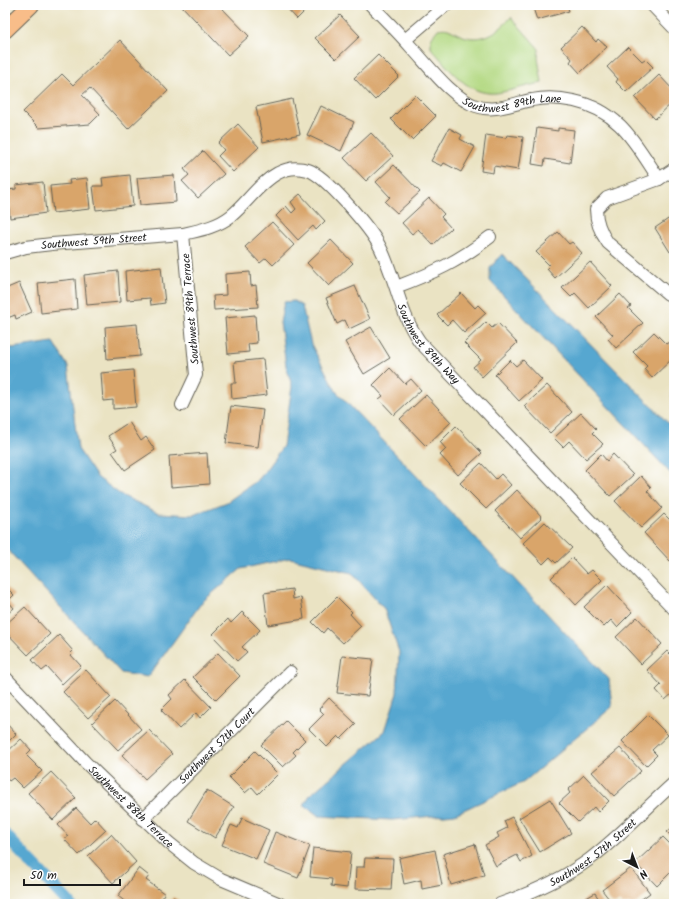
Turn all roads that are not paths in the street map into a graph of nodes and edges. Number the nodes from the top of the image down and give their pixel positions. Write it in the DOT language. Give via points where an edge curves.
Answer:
graph roads {
  1 [pos="31,5"];
  2 [pos="371,5"];
  3 [pos="446,5"];
  4 [pos="652,5"];
  5 [pos="674,28"];
  6 [pos="5,30"];
  7 [pos="405,40"];
  8 [pos="674,169"];
  9 [pos="659,178"];
  10 [pos="183,234"];
  11 [pos="490,237"];
  12 [pos="5,253"];
  13 [pos="396,287"];
  14 [pos="674,294"];
  15 [pos="182,405"];
  16 [pos="674,609"];
  17 [pos="290,672"];
  18 [pos="5,677"];
  19 [pos="674,782"];
  20 [pos="143,819"];
  21 [pos="280,904"];
  22 [pos="500,904"];
  1 -- 6 [label="main road"];
  2 -- 7 [label="street, Southwest 89th Lane"];
  3 -- 7 [label="street"];
  4 -- 5 [label="street"];
  7 -- 9 [label="street, Southwest 89th Lane" via="460,98 478,107 497,109 533,99 557,97 582,103 611,116 635,142"];
  8 -- 9 [label="street"];
  9 -- 14 [label="street" via="616,194 601,203 596,209 597,224 608,243 668,294"];
  10 -- 12 [label="street, Southwest 59th Street" via="46,245"];
  10 -- 13 [label="street, Southwest 89th Way" via="217,225 231,216 278,173 289,168 309,170 319,176 369,230 380,248"];
  10 -- 15 [label="street, Southwest 89th Terrace" via="196,375"];
  11 -- 13 [label="street" via="473,251 437,272"];
  13 -- 16 [label="street, Southwest 89th Way" via="403,314 420,342"];
  17 -- 20 [label="street, Southwest 57th Court"];
  18 -- 20 [label="street, Southwest 88th Terrace"];
  19 -- 22 [label="street, Southwest 57th Street" via="588,860 527,894"];
  20 -- 21 [label="street, Southwest 88th Terrace" via="194,863 242,889"];
}
